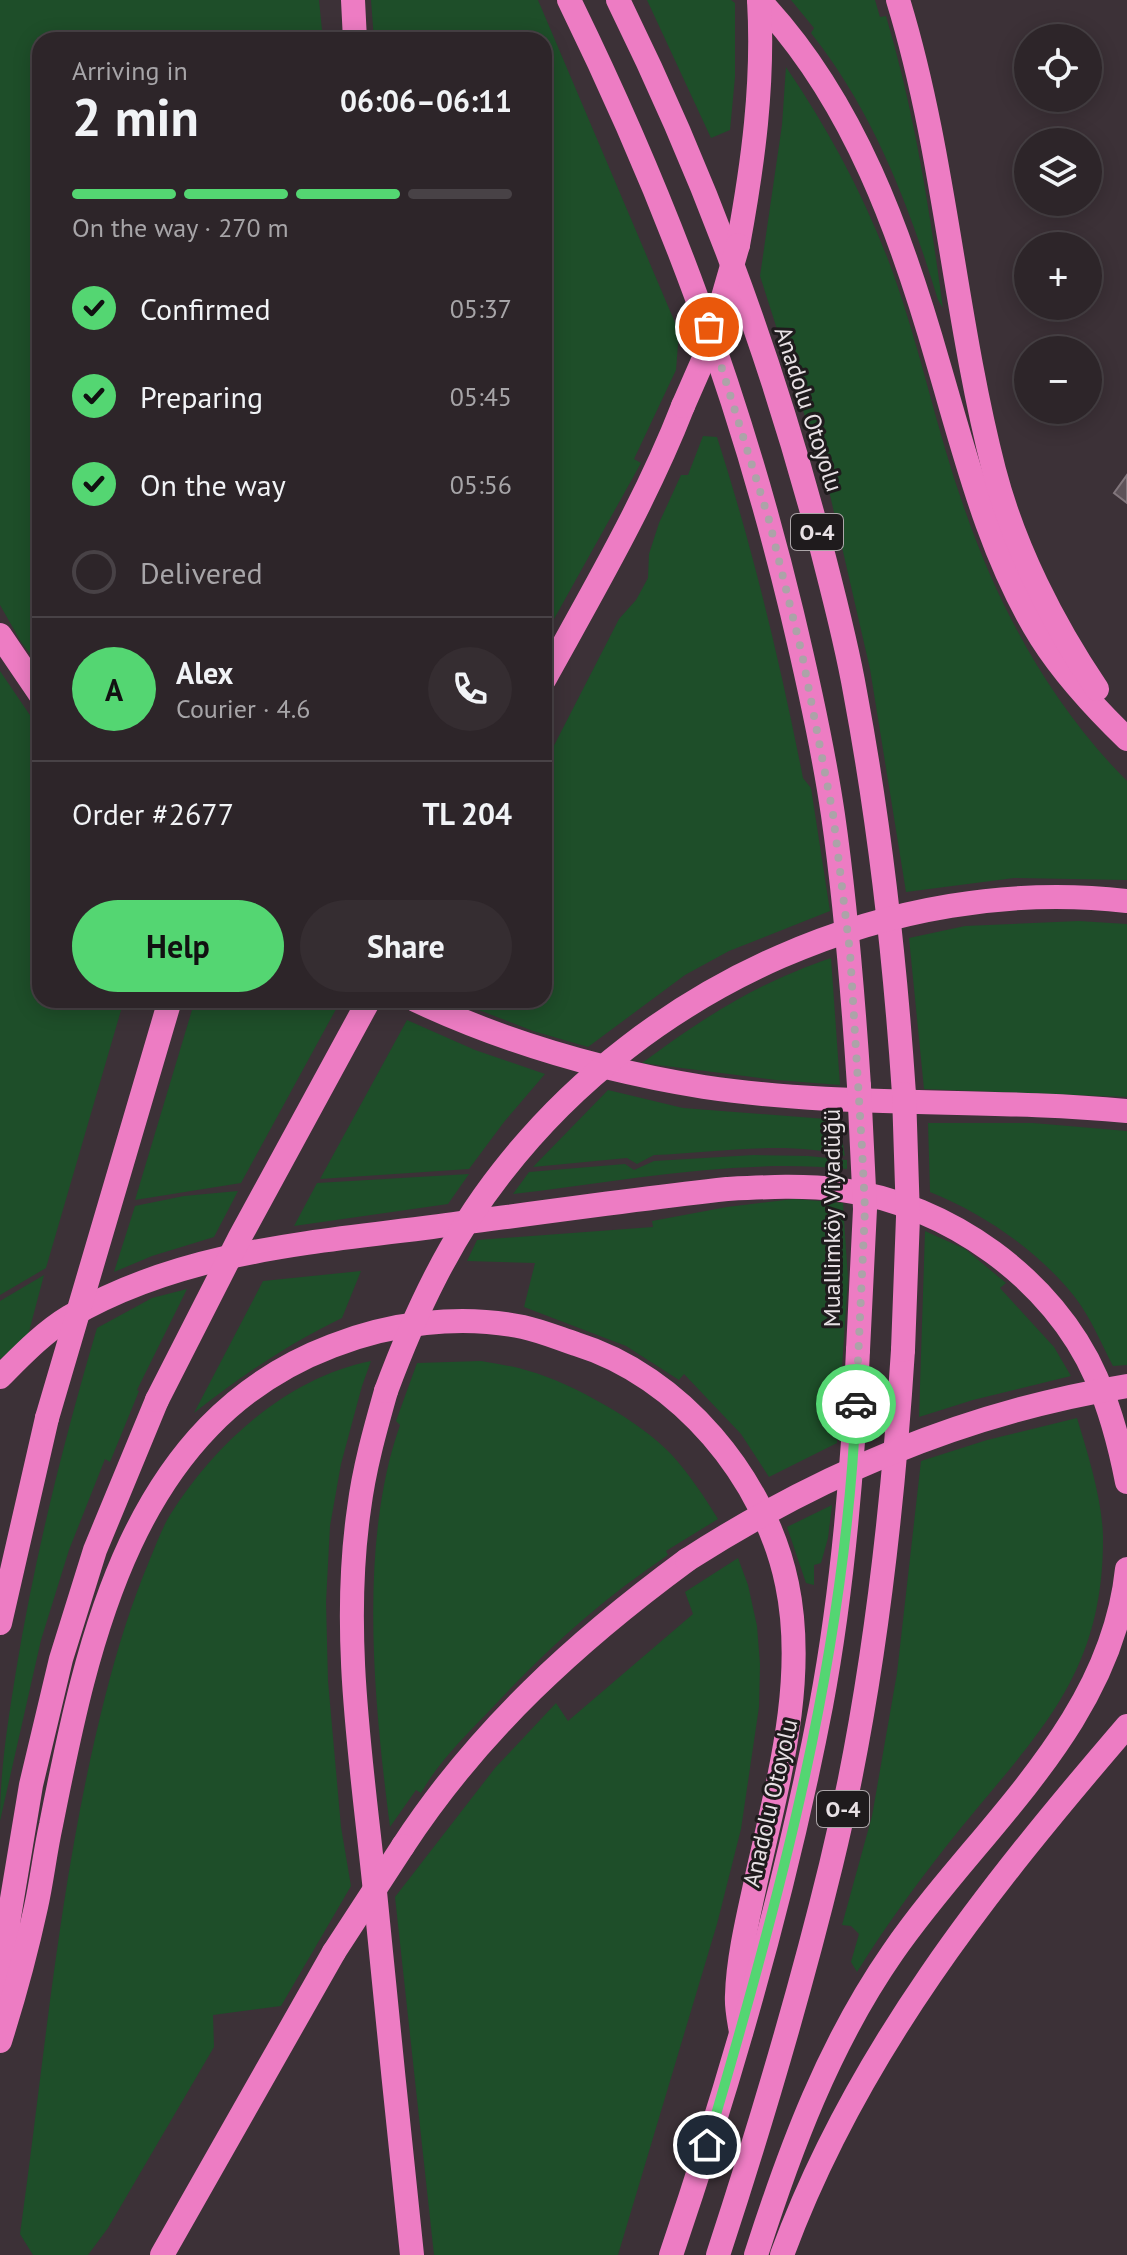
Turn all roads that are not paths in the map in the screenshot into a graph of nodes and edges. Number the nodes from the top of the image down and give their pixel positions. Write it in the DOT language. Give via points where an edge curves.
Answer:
graph roads {
  1 [pos="353,0"];
  2 [pos="569,0"];
  3 [pos="618,0"];
  4 [pos="759,0"];
  5 [pos="898,0"];
  6 [pos="355,32"];
  7 [pos="0,635"];
  8 [pos="552,666"];
  9 [pos="32,682"];
  10 [pos="1127,730"];
  11 [pos="1127,739"];
  12 [pos="1127,901"];
  13 [pos="168,1008"];
  14 [pos="365,1008"];
  15 [pos="434,1008"];
  16 [pos="1127,1111"];
  17 [pos="858,1350"];
  18 [pos="0,1377"];
  19 [pos="1127,1386"];
  20 [pos="1127,1482"];
  21 [pos="1127,1569"];
  22 [pos="0,1623"];
  23 [pos="1127,1726"];
  24 [pos="0,2008"];
  25 [pos="741,2032"];
  26 [pos="0,2041"];
  27 [pos="162,2255"];
  28 [pos="412,2255"];
  29 [pos="671,2255"];
  30 [pos="718,2255"];
  31 [pos="756,2255"];
  32 [pos="782,2255"];
  1 -- 6 [label="highway"];
  2 -- 17 [label="highway, Muallimköy Viyadüğü / O-4, bridge" via="679,244 719,354 761,490 802,654 833,814 850,952 865,1209"];
  3 -- 30 [label="highway, Anadolu Otoyolu / O-4, bridge" via="716,219 810,507 855,691 892,942 904,1094 908,1217 903,1350 882,1578 831,1864"];
  4 -- 8 [label="highway, bridge" via="760,75 751,177 708,349 669,441"];
  4 -- 11 [label="highway" via="837,107 884,199 982,506 1010,576 1040,636 1071,680"];
  5 -- 10 [label="highway" via="935,156 995,472 1022,549 1054,616 1081,666"];
  7 -- 9 [label="highway"];
  12 -- 28 [label="highway, bridge" via="1044,898 915,914 859,927 766,963 707,993 606,1064 564,1101 502,1172 434,1279 386,1391 366,1466 351,1602 362,1775"];
  13 -- 22 [label="highway, bridge" via="47,1418"];
  14 -- 24 [label="highway, bridge" via="157,1400 95,1550 61,1659 31,1785"];
  15 -- 16 [label="highway" via="566,1058 705,1087"];
  17 -- 25 [label="highway, Anadolu Otoyolu / O-4" via="849,1504 821,1704"];
  18 -- 20 [label="highway" via="66,1318 156,1276 225,1256 683,1194 813,1187 924,1212 983,1246 1033,1287 1060,1318 1095,1375"];
  19 -- 27 [label="highway, bridge" via="985,1418 910,1444 782,1502 687,1560 553,1668 443,1789 403,1846 334,1952"];
  21 -- 31 [label="highway" via="1105,1659 1073,1721 893,1951 845,2030 809,2107"];
  23 -- 32 [label="highway" via="1005,1875 901,2016 835,2131"];
  25 -- 26 [label="highway" via="736,1997 791,1688 787,1584 766,1521 709,1432 638,1371 587,1347 522,1327 441,1322 351,1339 273,1373 195,1440 154,1495 117,1575 86,1664 37,1904"];
  25 -- 29 [label="highway, Anadolu Otoyolu / O-4"];
}
